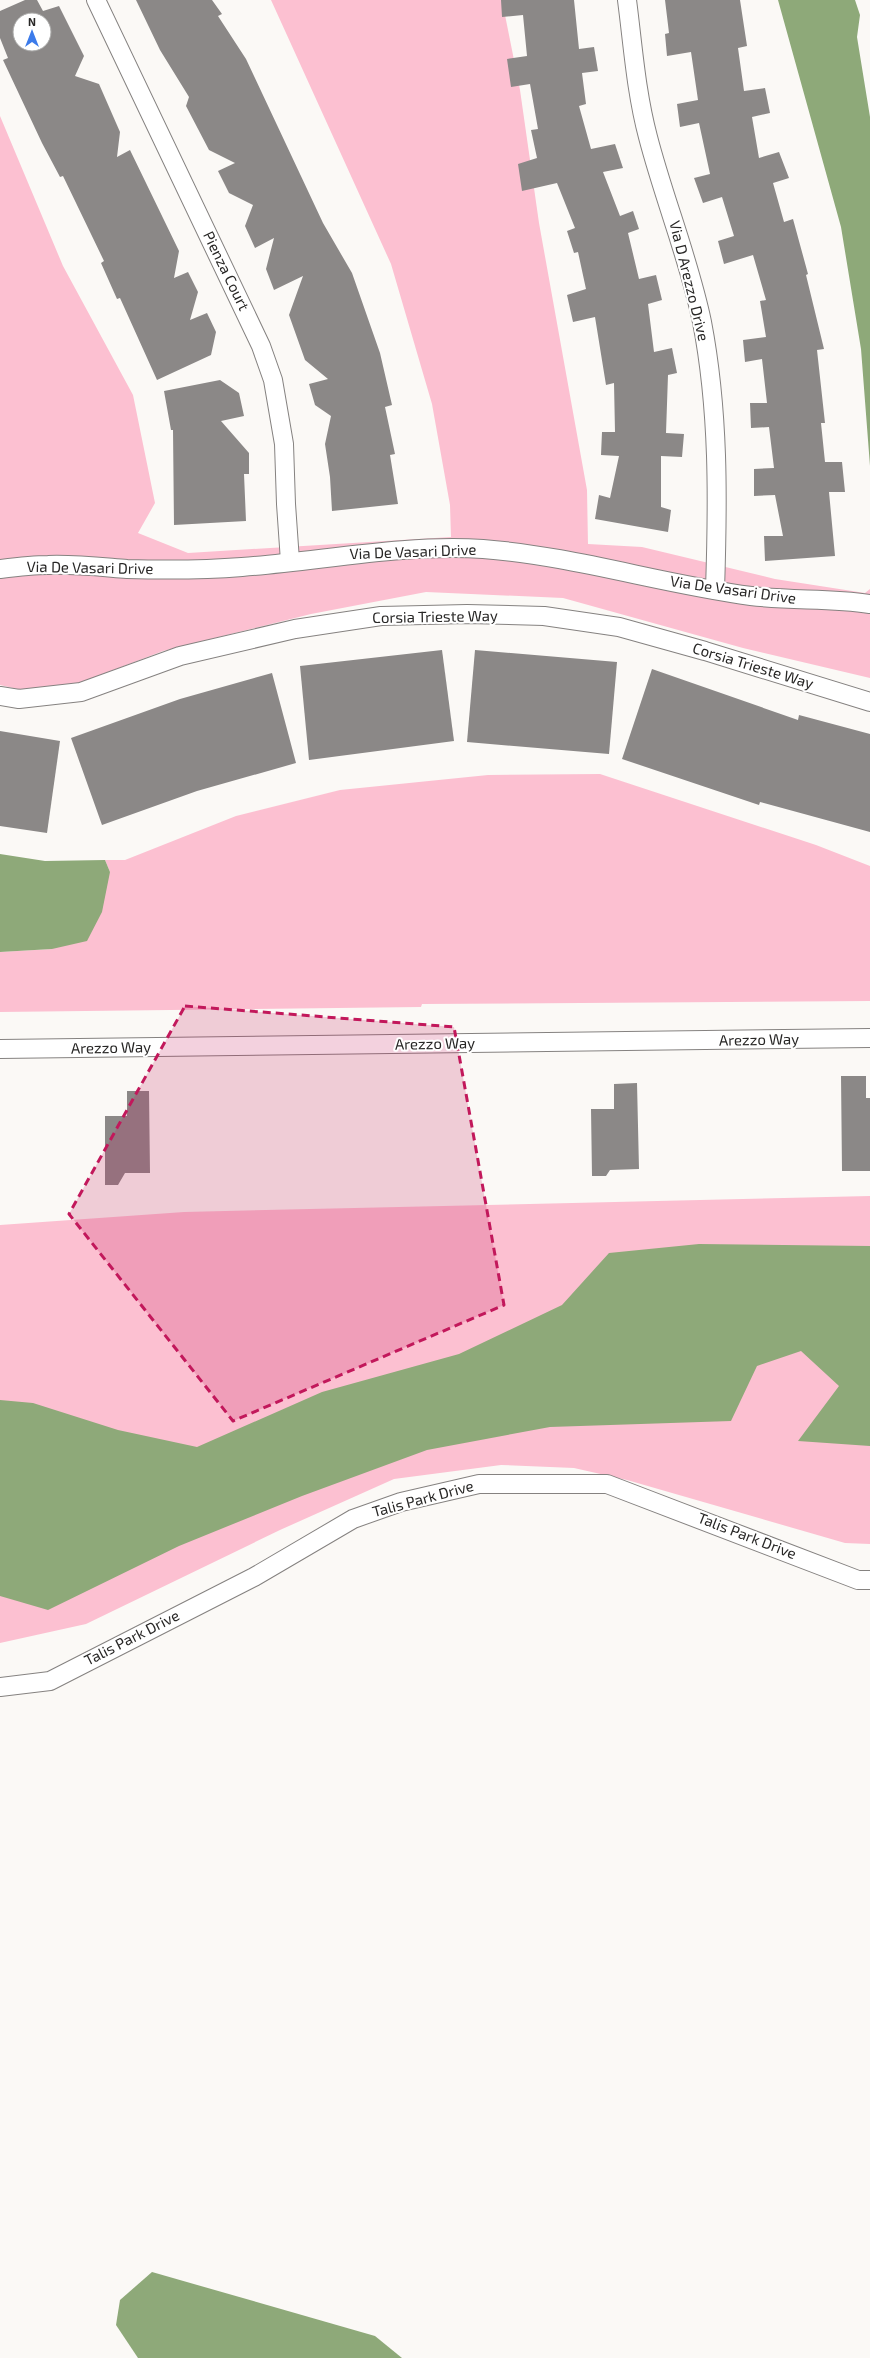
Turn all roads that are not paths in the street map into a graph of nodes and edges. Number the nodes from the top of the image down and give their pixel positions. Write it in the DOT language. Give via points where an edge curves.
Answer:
graph roads {
  1 [pos="96,0"];
  2 [pos="626,0"];
  3 [pos="290,561"];
  4 [pos="0,569"];
  5 [pos="715,590"];
  6 [pos="870,604"];
  7 [pos="0,696"];
  8 [pos="870,702"];
  9 [pos="870,1038"];
  10 [pos="0,1049"];
  11 [pos="870,1580"];
  12 [pos="0,1687"];
  1 -- 3 [label="street, Pienza Court" via="246,310 263,353 272,380 284,444"];
  2 -- 5 [label="street, Via D Arezzo Drive" via="640,106 692,280 702,322 714,398 717,532"];
  3 -- 4 [label="street, Via De Vasari Drive" via="205,569 128,569 49,564"];
  3 -- 5 [label="street, Via De Vasari Drive" via="436,548 482,549 554,556"];
  5 -- 6 [label="street, Via De Vasari Drive" via="794,600"];
  7 -- 8 [label="street, Corsia Trieste Way" via="19,699 81,692 180,656 295,628 381,616 467,614 544,616 619,627"];
  9 -- 10 [label="street, Arezzo Way"];
  11 -- 12 [label="street, Talis Park Drive" via="858,1580 607,1484 479,1484 401,1502 353,1519 254,1577 50,1681"];
}
